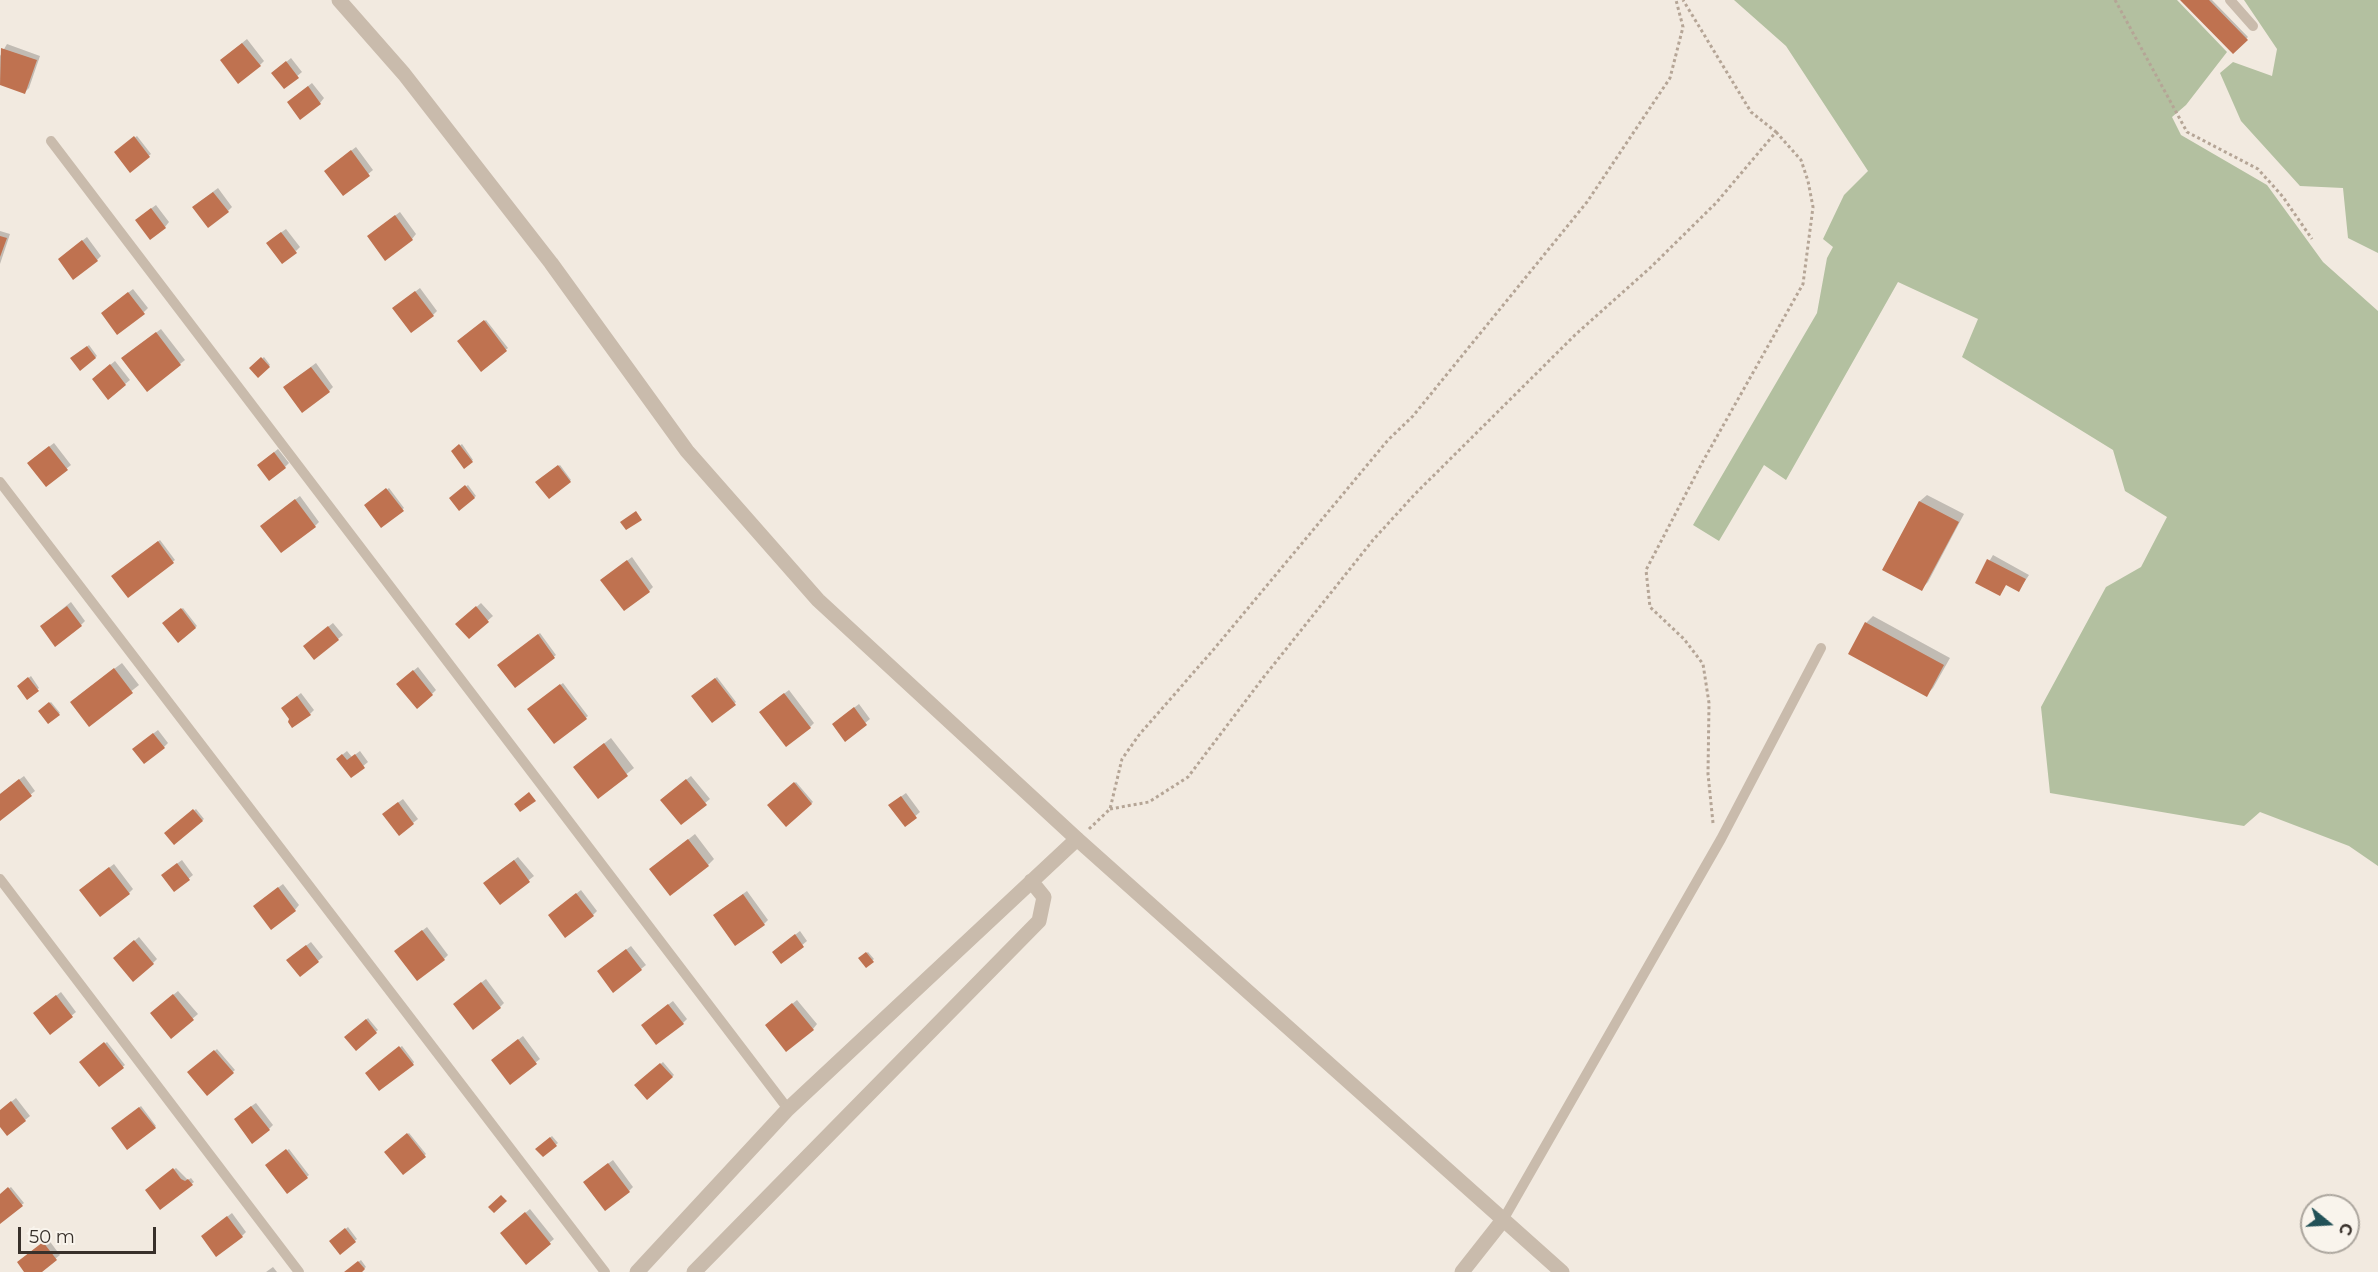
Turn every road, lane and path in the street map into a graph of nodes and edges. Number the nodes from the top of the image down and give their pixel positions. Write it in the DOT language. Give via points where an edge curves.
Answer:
graph roads {
  1 [pos="339,0"];
  2 [pos="1676,0"];
  3 [pos="1683,0"];
  4 [pos="2115,0"];
  5 [pos="2230,0"];
  6 [pos="2253,26"];
  7 [pos="1776,132"];
  8 [pos="51,141"];
  9 [pos="2312,239"];
  10 [pos="0,482"];
  11 [pos="1821,648"];
  12 [pos="1110,809"];
  13 [pos="1077,839"];
  14 [pos="1721,839"];
  15 [pos="0,879"];
  16 [pos="1031,881"];
  17 [pos="788,1109"];
  18 [pos="1503,1220"];
  19 [pos="299,1272"];
  20 [pos="604,1272"];
  21 [pos="637,1272"];
  22 [pos="694,1272"];
  23 [pos="1462,1272"];
  24 [pos="1562,1272"];
  1 -- 13 [label="street" via="404,75 551,263 687,451 802,582"];
  2 -- 12 [label="path" via="1683,27 1670,78 1587,202 1413,416 1388,440 1139,735 1122,759"];
  3 -- 7 [label="path" via="1751,112"];
  4 -- 9 [label="path" via="2187,132 2258,169"];
  5 -- 6 [label="lane"];
  7 -- 12 [label="path" via="1716,203 1414,494 1292,641 1188,777 1149,802"];
  7 -- 14 [label="path" via="1801,160 1813,207 1803,284 1646,570 1650,607 1684,639 1703,664 1709,703 1711,820"];
  8 -- 17 [label="lane"];
  10 -- 20 [label="lane"];
  11 -- 14 [label="lane"];
  12 -- 13 [label="path"];
  13 -- 16 [label="street"];
  13 -- 18 [label="street"];
  14 -- 18 [label="lane"];
  15 -- 19 [label="lane"];
  16 -- 17 [label="street"];
  16 -- 22 [label="street" via="1044,897 1039,921"];
  17 -- 21 [label="street"];
  18 -- 23 [label="street"];
  18 -- 24 [label="street"];
}
